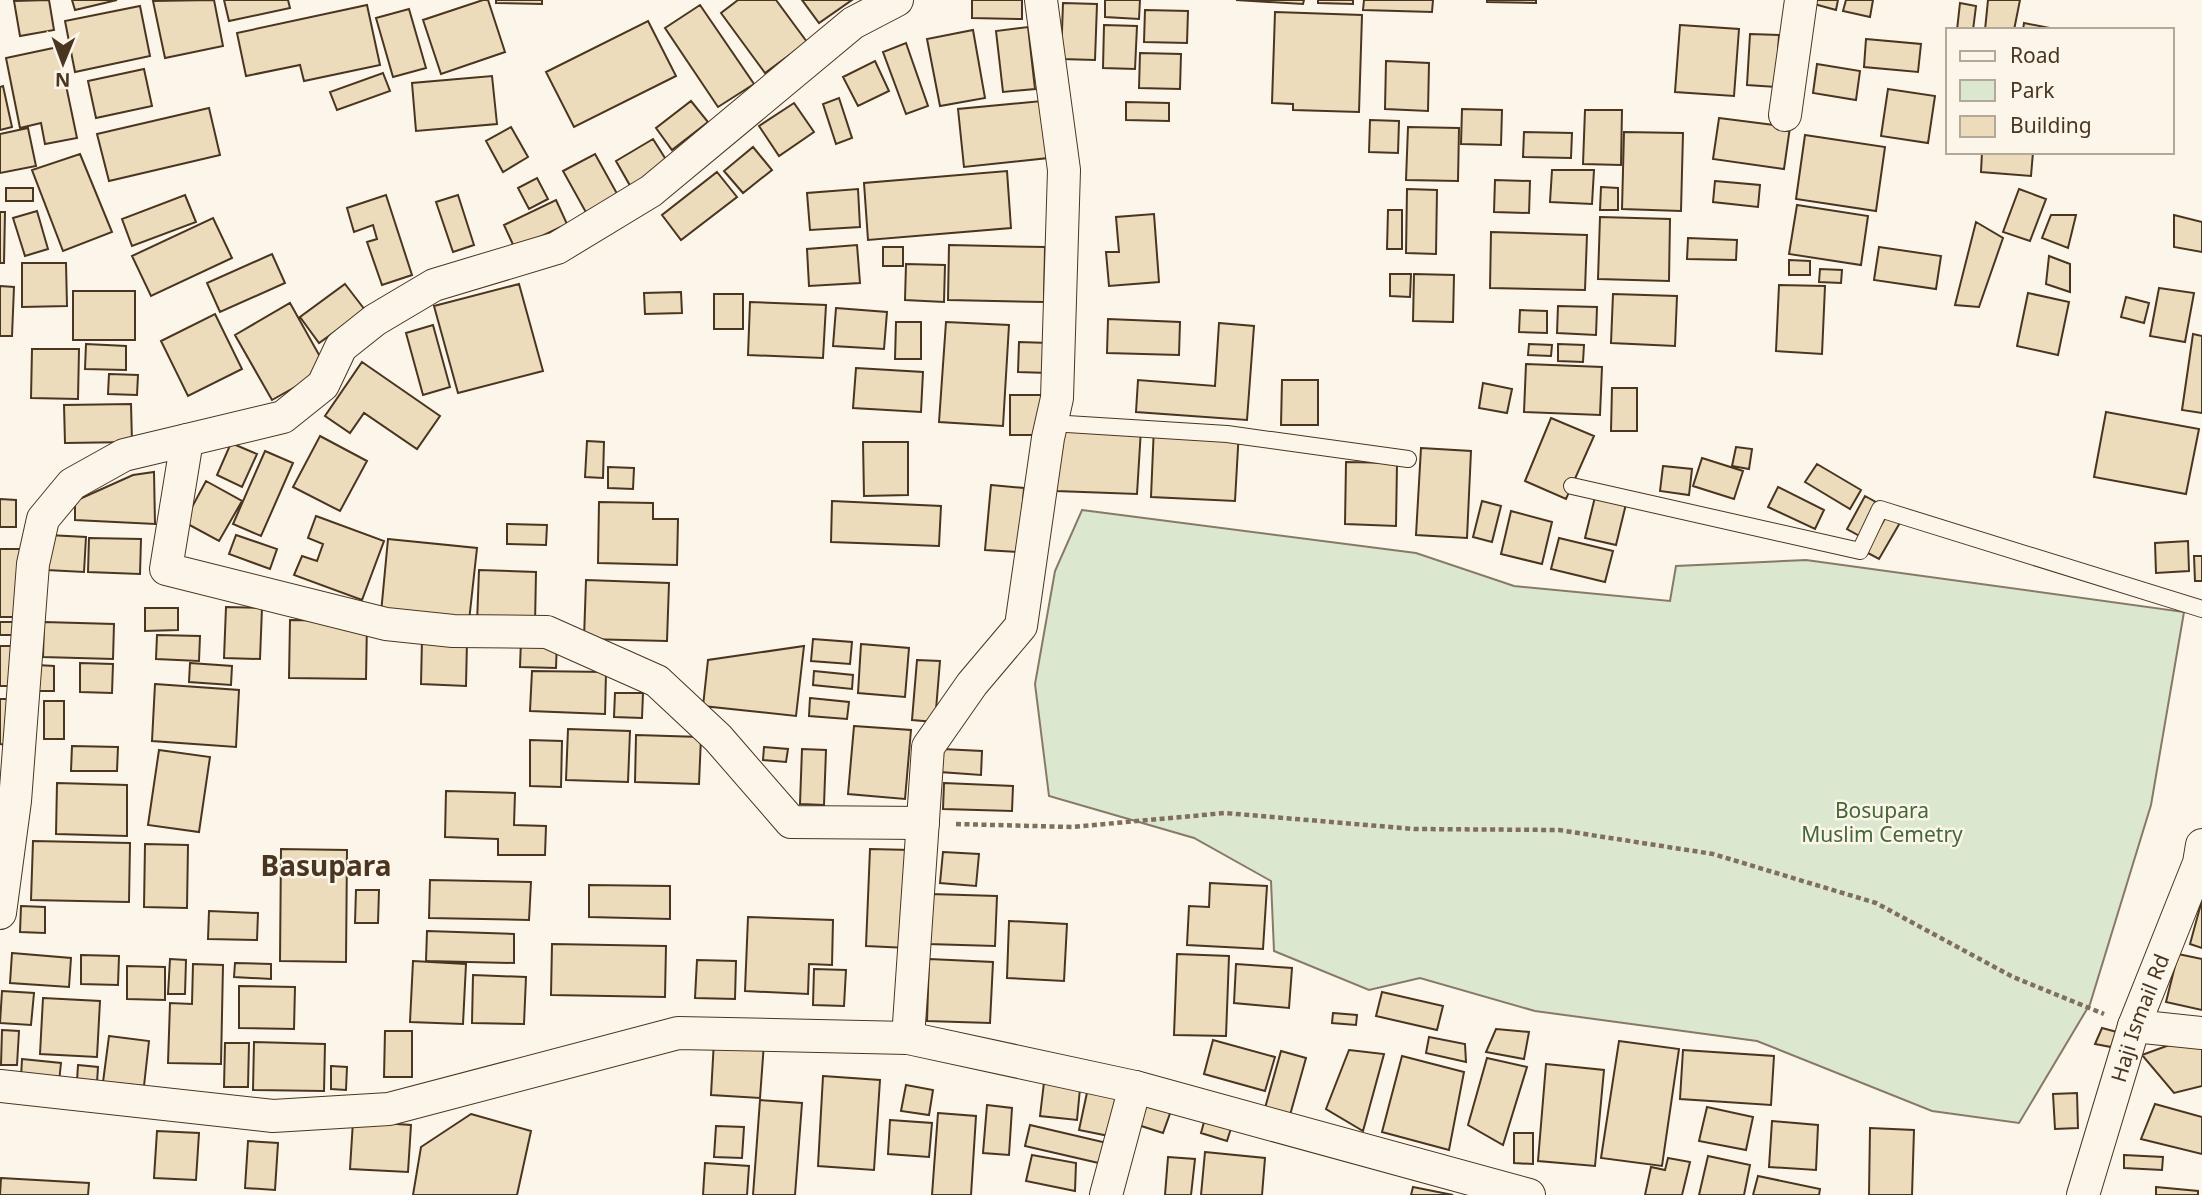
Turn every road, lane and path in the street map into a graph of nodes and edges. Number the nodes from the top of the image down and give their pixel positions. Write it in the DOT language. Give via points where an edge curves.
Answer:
graph roads {
  1 [pos="897,0"];
  2 [pos="1041,0"];
  3 [pos="1801,0"];
  4 [pos="1784,115"];
  5 [pos="1052,423"];
  6 [pos="187,440"];
  7 [pos="1408,459"];
  8 [pos="1572,486"];
  9 [pos="2202,609"];
  10 [pos="923,823"];
  11 [pos="2202,845"];
  12 [pos="0,913"];
  13 [pos="2134,1026"];
  14 [pos="2202,1033"];
  15 [pos="908,1038"];
  16 [pos="0,1086"];
  17 [pos="1135,1087"];
  18 [pos="1106,1195"];
  19 [pos="1529,1195"];
  20 [pos="2083,1195"];
  1 -- 6 [label="street" via="853,23 651,191 557,248 434,285 375,320 341,347 323,385 283,417"];
  2 -- 5 [label="street" via="1064,170 1057,398"];
  3 -- 4 [label="street"];
  5 -- 7 [label="lane" via="1227,434"];
  5 -- 10 [label="street" via="1021,626 972,684 928,747"];
  6 -- 10 [label="street" via="166,569 387,624 453,631 547,632 657,681 718,738 791,822"];
  6 -- 12 [label="street" via="124,455 72,484 43,519 33,564 15,801"];
  8 -- 9 [label="lane" via="1860,551 1880,509"];
  10 -- 13 [label="path" via="1072,827 1225,813 1414,829 1559,830 1713,854 1876,903 2012,977"];
  10 -- 15 [label="street"];
  11 -- 13 [label="street, Haji Ismail Rd" via="2199,863"];
  13 -- 14 [label="street"];
  13 -- 20 [label="street, Haji Ismail Rd"];
  15 -- 16 [label="street" via="678,1033 388,1109 273,1116"];
  15 -- 17 [label="street"];
  17 -- 18 [label="street"];
  17 -- 19 [label="street"];
}
